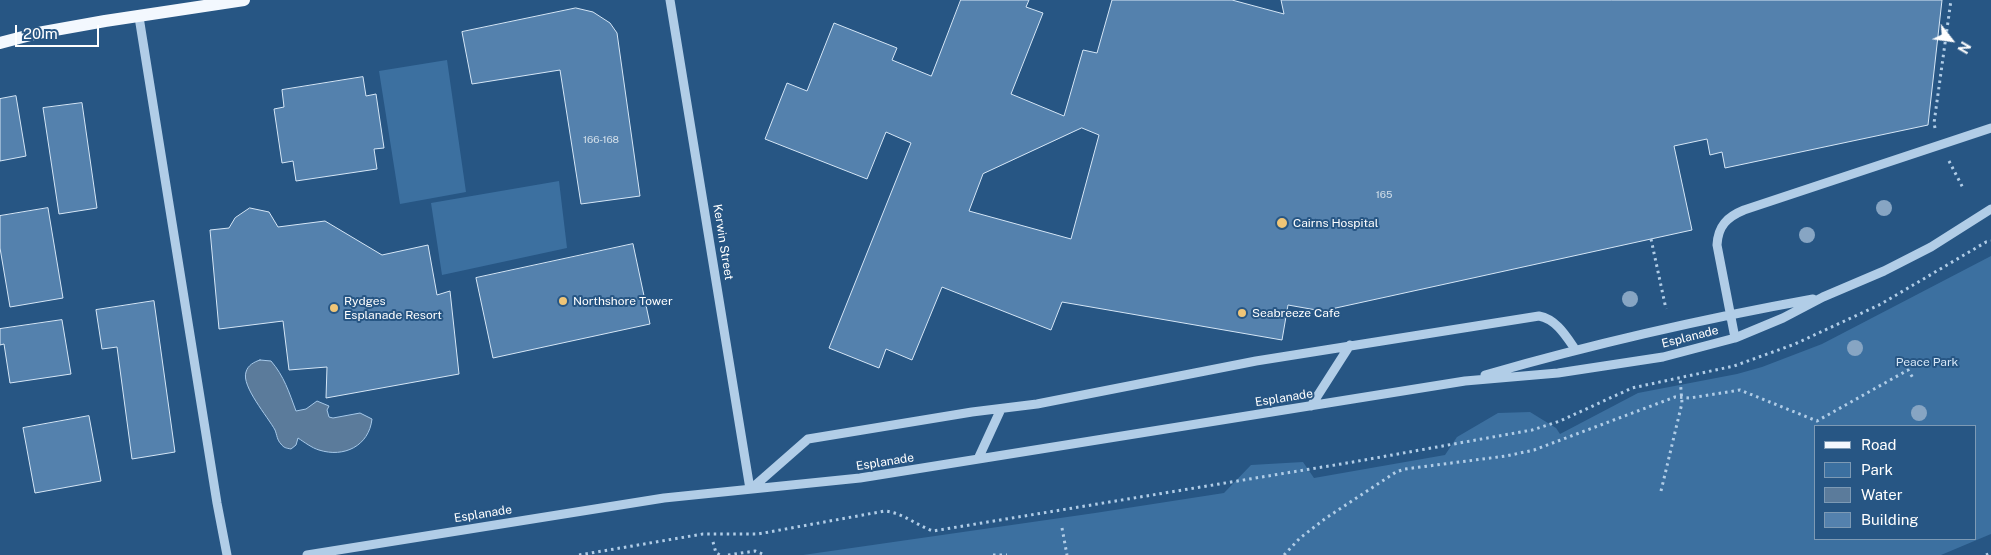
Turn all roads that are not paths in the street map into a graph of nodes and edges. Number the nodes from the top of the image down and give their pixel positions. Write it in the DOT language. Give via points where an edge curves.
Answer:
graph roads {
  1 [pos="244,0"];
  2 [pos="670,0"];
  3 [pos="139,17"];
  4 [pos="0,43"];
  5 [pos="1991,128"];
  6 [pos="1991,210"];
  7 [pos="1823,298"];
  8 [pos="1730,315"];
  9 [pos="1735,338"];
  10 [pos="1350,345"];
  11 [pos="1575,349"];
  12 [pos="1465,380"];
  13 [pos="1311,406"];
  14 [pos="1001,409"];
  15 [pos="978,459"];
  16 [pos="750,489"];
  17 [pos="227,555"];
  18 [pos="307,555"];
  1 -- 3 [label="main road"];
  2 -- 16 [label="street, Kerwin Street"];
  3 -- 4 [label="main road" via="38,33"];
  3 -- 17 [label="street"];
  5 -- 8 [label="street" via="1729,217 1720,230 1717,245"];
  6 -- 7 [label="street, Esplanade" via="1932,247"];
  7 -- 8 [label="street, Esplanade"];
  7 -- 9 [label="street, Esplanade"];
  8 -- 9 [label="street"];
  8 -- 11 [label="street, Esplanade"];
  9 -- 12 [label="street, Esplanade" via="1663,357 1558,372"];
  10 -- 11 [label="street" via="1539,316 1557,326"];
  10 -- 13 [label="street"];
  10 -- 14 [label="street"];
  11 -- 12 [label="street, Esplanade"];
  12 -- 13 [label="street, Esplanade"];
  13 -- 15 [label="street, Esplanade"];
  14 -- 15 [label="street"];
  14 -- 16 [label="street" via="808,439"];
  15 -- 16 [label="street, Esplanade" via="860,478"];
  16 -- 18 [label="street, Esplanade" via="664,498"];
}
